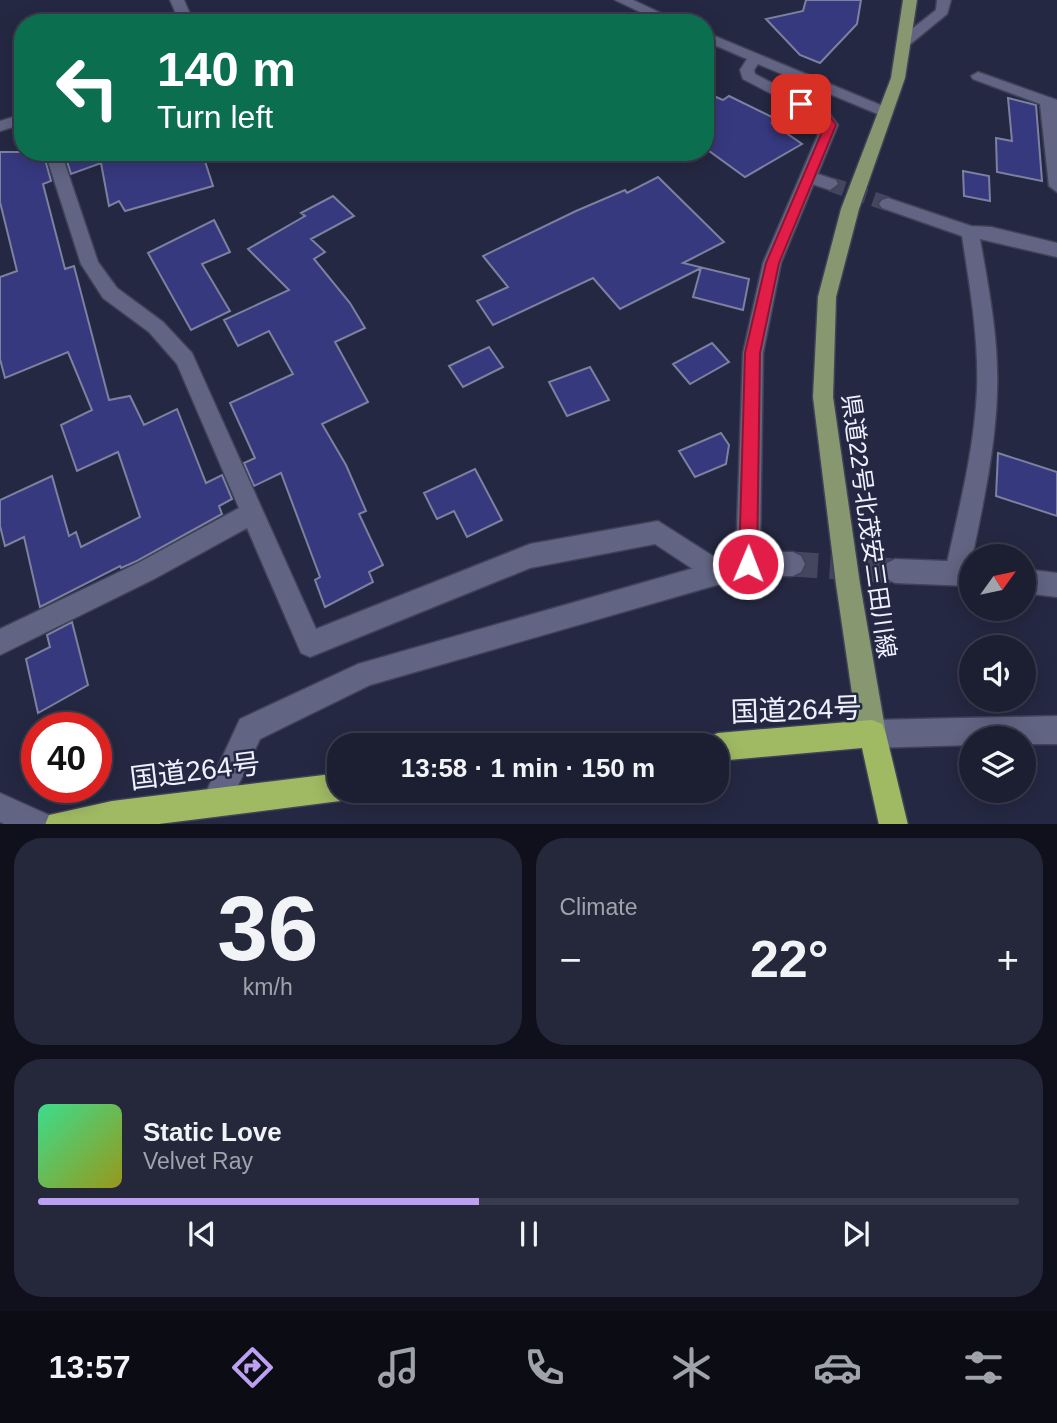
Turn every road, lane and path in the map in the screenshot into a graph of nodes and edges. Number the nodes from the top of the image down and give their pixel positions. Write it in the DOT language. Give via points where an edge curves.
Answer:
graph roads {
  1 [pos="622,0"];
  2 [pos="910,0"];
  3 [pos="943,0"];
  4 [pos="654,14"];
  5 [pos="714,40"];
  6 [pos="903,43"];
  7 [pos="755,57"];
  8 [pos="978,76"];
  9 [pos="1052,103"];
  10 [pos="885,112"];
  11 [pos="56,161"];
  12 [pos="809,177"];
  13 [pos="830,184"];
  14 [pos="1057,186"];
  15 [pos="888,204"];
  16 [pos="970,232"];
  17 [pos="1057,250"];
  18 [pos="254,512"];
  19 [pos="968,544"];
  20 [pos="748,564"];
  21 [pos="793,564"];
  22 [pos="895,571"];
  23 [pos="719,573"];
  24 [pos="959,573"];
  25 [pos="1036,582"];
  26 [pos="1057,585"];
  27 [pos="0,642"];
  28 [pos="1057,730"];
  29 [pos="872,734"];
  30 [pos="729,746"];
  31 [pos="327,789"];
  32 [pos="215,803"];
  33 [pos="0,807"];
  34 [pos="39,824"];
  35 [pos="59,824"];
  36 [pos="894,824"];
  1 -- 4 [label="street"];
  2 -- 6 [label="main road, 県道22号北茂安三田川線"];
  3 -- 6 [label="street" via="942,11"];
  5 -- 7 [label="street"];
  6 -- 10 [label="main road, 県道22号北茂安三田川線" via="898,78"];
  7 -- 10 [label="street"];
  7 -- 12 [label="street" via="748,76 828,119 831,125"];
  8 -- 9 [label="street"];
  9 -- 14 [label="street"];
  10 -- 29 [label="main road, 県道22号北茂安三田川線" via="850,209 827,298 823,397"];
  11 -- 18 [label="street" via="90,264 110,293 156,327 185,359"];
  12 -- 13 [label="street"];
  12 -- 20 [label="street" via="772,263 753,353"];
  15 -- 16 [label="street"];
  16 -- 17 [label="street"];
  16 -- 19 [label="street" via="983,316 987,391"];
  18 -- 23 [label="street" via="310,644 530,556 658,532"];
  18 -- 27 [label="street"];
  20 -- 21 [label="street"];
  20 -- 23 [label="street"];
  22 -- 24 [label="street"];
  23 -- 32 [label="street" via="368,673 250,729"];
  25 -- 26 [label="street"];
  28 -- 29 [label="street"];
  29 -- 30 [label="highway, 国道264号"];
  29 -- 36 [label="highway, 国道264号"];
  31 -- 32 [label="highway, 国道264号"];
  32 -- 35 [label="highway, 国道264号"];
  33 -- 34 [label="street"];
}
